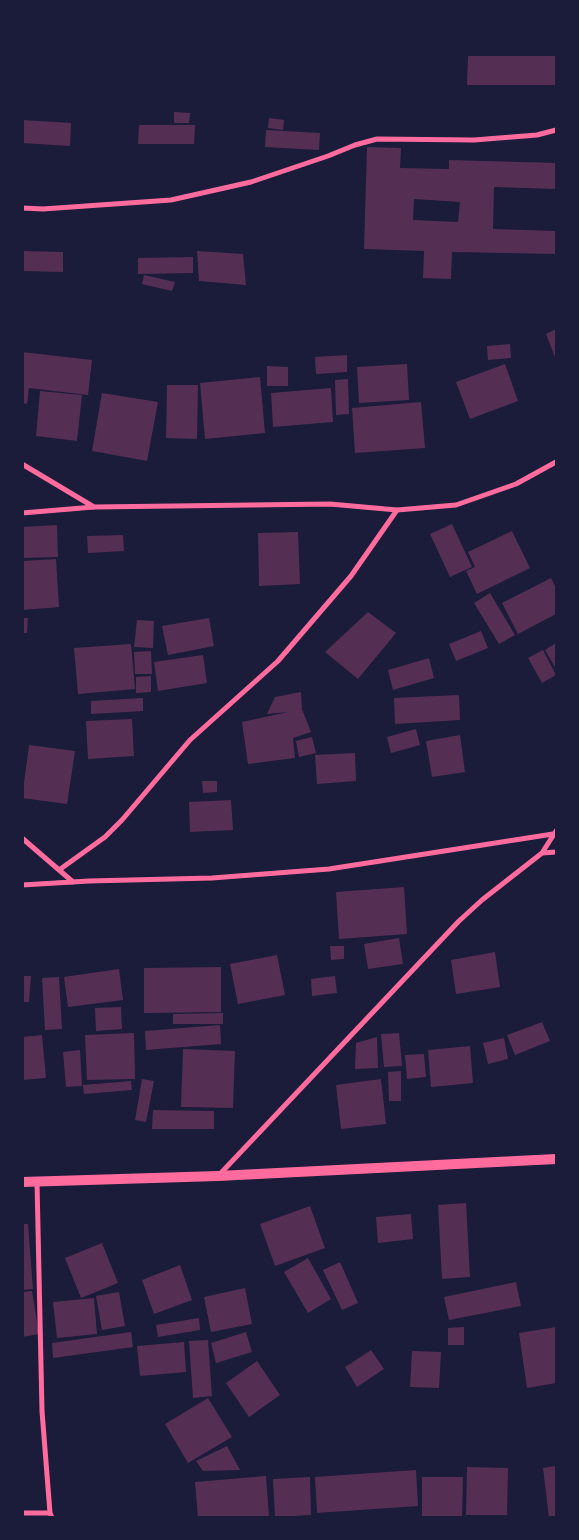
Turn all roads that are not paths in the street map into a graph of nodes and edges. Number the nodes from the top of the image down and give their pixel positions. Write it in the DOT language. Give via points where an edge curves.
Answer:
graph roads {
  1 [pos="556,130"];
  2 [pos="22,208"];
  3 [pos="556,462"];
  4 [pos="22,464"];
  5 [pos="94,507"];
  6 [pos="397,510"];
  7 [pos="22,513"];
  8 [pos="555,833"];
  9 [pos="22,838"];
  10 [pos="556,852"];
  11 [pos="542,853"];
  12 [pos="59,870"];
  13 [pos="72,882"];
  14 [pos="22,885"];
  15 [pos="556,1159"];
  16 [pos="218,1176"];
  17 [pos="37,1181"];
  18 [pos="22,1182"];
  19 [pos="22,1513"];
  20 [pos="51,1515"];
  1 -- 2 [label="street" via="537,135 474,140 377,139 251,182 171,200"];
  3 -- 6 [label="street" via="516,484 456,505"];
  4 -- 5 [label="street"];
  5 -- 6 [label="street" via="330,504"];
  5 -- 7 [label="street"];
  6 -- 12 [label="street" via="351,576 278,661 190,740 105,837"];
  8 -- 11 [label="street"];
  8 -- 13 [label="street" via="329,869 212,878"];
  9 -- 12 [label="street"];
  10 -- 11 [label="street"];
  11 -- 16 [label="street" via="459,921"];
  12 -- 13 [label="street"];
  13 -- 14 [label="street"];
  15 -- 16 [label="main road"];
  16 -- 17 [label="main road"];
  17 -- 18 [label="main road"];
  17 -- 20 [label="street" via="42,1411"];
  19 -- 20 [label="street"];
}
